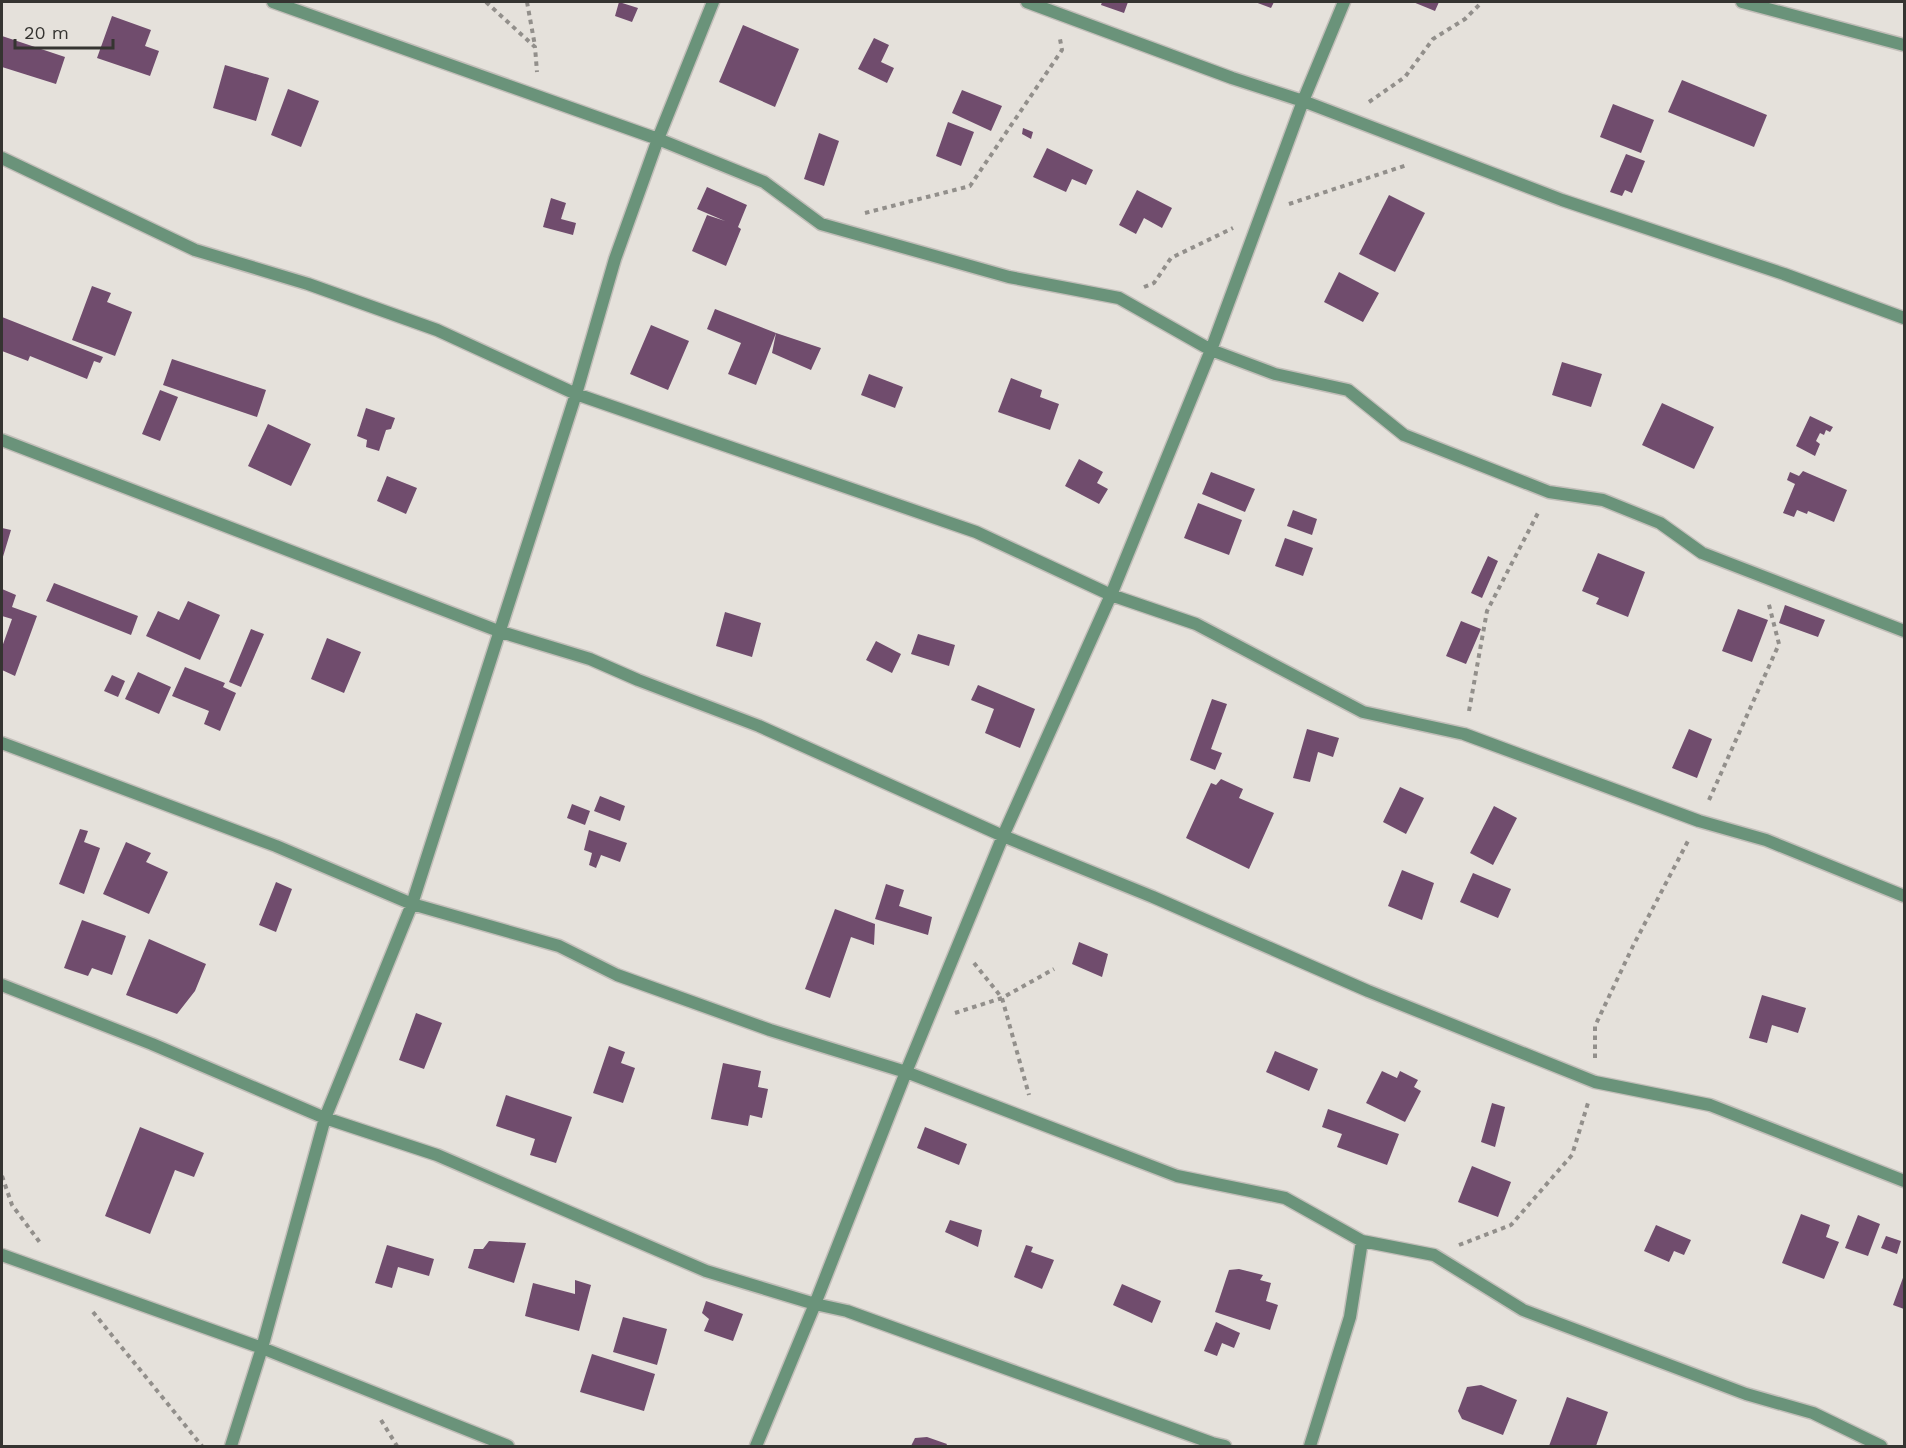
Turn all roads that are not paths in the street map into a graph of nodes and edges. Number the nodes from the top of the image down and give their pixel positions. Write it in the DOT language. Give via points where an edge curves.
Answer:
graph roads {
  1 [pos="273,2"];
  2 [pos="713,2"];
  3 [pos="1028,2"];
  4 [pos="1344,2"];
  5 [pos="1742,2"];
  6 [pos="1905,45"];
  7 [pos="1303,100"];
  8 [pos="658,139"];
  9 [pos="2,158"];
  10 [pos="1905,318"];
  11 [pos="1211,350"];
  12 [pos="576,394"];
  13 [pos="2,440"];
  14 [pos="1111,595"];
  15 [pos="1905,631"];
  16 [pos="501,632"];
  17 [pos="2,743"];
  18 [pos="1003,836"];
  19 [pos="1905,896"];
  20 [pos="412,904"];
  21 [pos="2,985"];
  22 [pos="906,1072"];
  23 [pos="325,1118"];
  24 [pos="1905,1181"];
  25 [pos="1362,1241"];
  26 [pos="2,1255"];
  27 [pos="815,1304"];
  28 [pos="262,1348"];
  29 [pos="231,1446"];
  30 [pos="508,1446"];
  31 [pos="756,1446"];
  32 [pos="1225,1446"];
  33 [pos="1310,1446"];
  34 [pos="1881,1446"];
  1 -- 8 [label="street"];
  2 -- 8 [label="street"];
  3 -- 7 [label="street" via="1232,78"];
  4 -- 7 [label="street"];
  5 -- 6 [label="street"];
  7 -- 10 [label="street" via="1562,200"];
  7 -- 11 [label="street"];
  8 -- 11 [label="street" via="764,182 821,224 1009,277 1119,298"];
  8 -- 12 [label="street" via="615,259"];
  9 -- 12 [label="street" via="195,250 308,284 437,330"];
  11 -- 14 [label="street"];
  11 -- 15 [label="street" via="1275,374 1348,390 1404,435 1549,492 1603,500 1660,523 1702,553"];
  12 -- 14 [label="street" via="976,532"];
  12 -- 16 [label="street"];
  13 -- 16 [label="street"];
  14 -- 18 [label="street"];
  14 -- 19 [label="street" via="1196,624 1363,712 1464,734 1699,821 1766,840"];
  16 -- 18 [label="street" via="590,659 759,726"];
  16 -- 20 [label="street"];
  17 -- 20 [label="street" via="276,846"];
  18 -- 22 [label="street"];
  18 -- 24 [label="street" via="1594,1082 1710,1105"];
  20 -- 22 [label="street" via="559,946 639,983 770,1030"];
  20 -- 23 [label="street"];
  21 -- 23 [label="street"];
  22 -- 25 [label="street" via="1177,1176 1285,1198"];
  22 -- 27 [label="street"];
  23 -- 27 [label="street" via="437,1155 706,1271"];
  23 -- 28 [label="street"];
  25 -- 33 [label="street" via="1350,1317"];
  25 -- 34 [label="street" via="1434,1255 1523,1310 1746,1394 1813,1413"];
  26 -- 28 [label="street"];
  27 -- 31 [label="street"];
  27 -- 32 [label="street" via="847,1311"];
  28 -- 29 [label="street"];
  28 -- 30 [label="street"];
}
